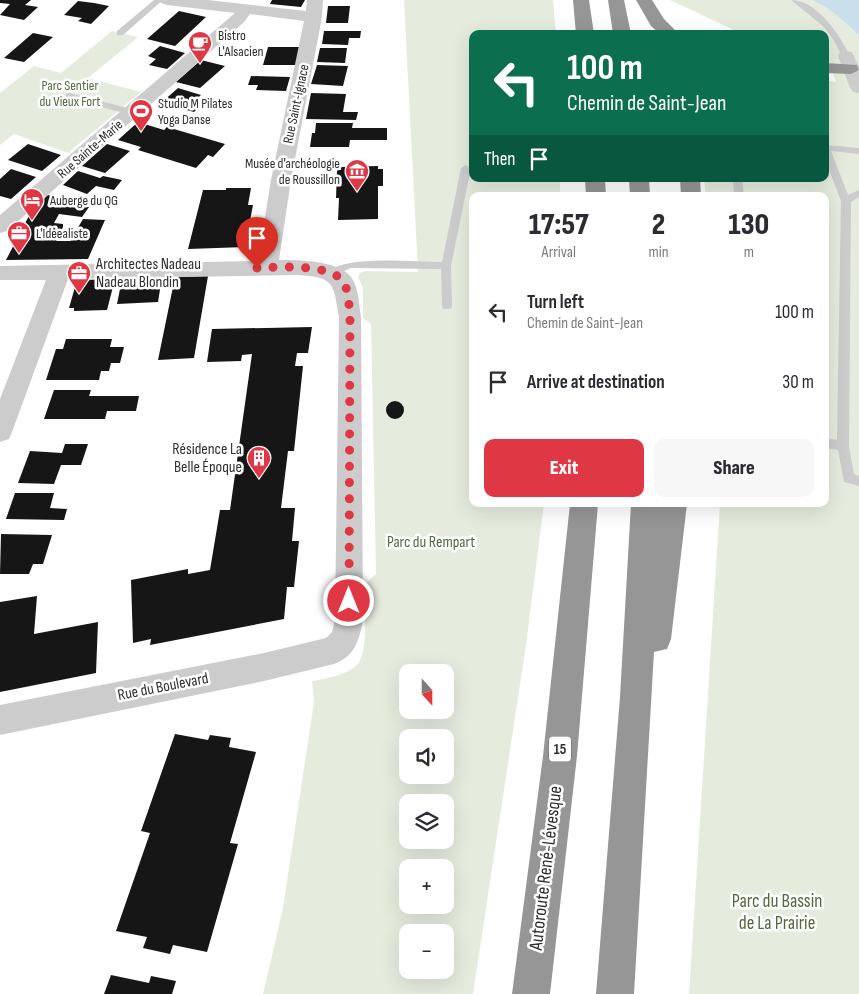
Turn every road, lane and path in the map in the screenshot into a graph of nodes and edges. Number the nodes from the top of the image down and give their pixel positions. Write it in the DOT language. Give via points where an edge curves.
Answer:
graph roads {
  1 [pos="159,0"];
  2 [pos="167,0"];
  3 [pos="581,0"];
  4 [pos="616,0"];
  5 [pos="644,0"];
  6 [pos="795,0"];
  7 [pos="314,8"];
  8 [pos="245,10"];
  9 [pos="585,30"];
  10 [pos="621,30"];
  11 [pos="666,30"];
  12 [pos="120,33"];
  13 [pos="829,57"];
  14 [pos="849,62"];
  15 [pos="829,67"];
  16 [pos="859,88"];
  17 [pos="69,96"];
  18 [pos="132,112"];
  19 [pos="829,148"];
  20 [pos="859,151"];
  21 [pos="829,158"];
  22 [pos="466,168"];
  23 [pos="859,193"];
  24 [pos="846,201"];
  25 [pos="0,226"];
  26 [pos="446,266"];
  27 [pos="268,268"];
  28 [pos="0,273"];
  29 [pos="59,273"];
  30 [pos="336,276"];
  31 [pos="447,306"];
  32 [pos="0,432"];
  33 [pos="829,444"];
  34 [pos="843,446"];
  35 [pos="859,481"];
  36 [pos="584,507"];
  37 [pos="645,507"];
  38 [pos="673,507"];
  39 [pos="0,720"];
  40 [pos="623,904"];
  41 [pos="531,994"];
  42 [pos="615,994"];
  1 -- 12 [label="lane"];
  2 -- 8 [label="street"];
  3 -- 9 [label="highway"];
  4 -- 10 [label="highway"];
  5 -- 11 [label="highway" via="657,22"];
  6 -- 14 [label="lane" via="832,30"];
  7 -- 8 [label="street"];
  7 -- 27 [label="street, Rue Saint-Ignace"];
  8 -- 18 [label="street, Rue Sainte-Marie"];
  13 -- 14 [label="highway"];
  14 -- 15 [label="highway"];
  14 -- 16 [label="street"];
  17 -- 18 [label="lane"];
  18 -- 25 [label="street, Rue Sainte-Marie"];
  19 -- 20 [label="lane"];
  21 -- 24 [label="lane"];
  22 -- 26 [label="lane"];
  23 -- 24 [label="lane"];
  24 -- 34 [label="lane"];
  26 -- 30 [label="lane" via="351,265 339,268"];
  26 -- 31 [label="lane"];
  27 -- 29 [label="street"];
  27 -- 30 [label="street" via="300,268"];
  28 -- 29 [label="street"];
  29 -- 32 [label="street"];
  30 -- 39 [label="street, Rue du Boulevard" via="344,283 350,318 349,620 340,646 264,667"];
  33 -- 34 [label="lane"];
  34 -- 35 [label="lane" via="848,478"];
  36 -- 41 [label="highway, Autoroute René-Lévesque / 15" via="559,766"];
  37 -- 40 [label="highway"];
  38 -- 40 [label="highway"];
  40 -- 42 [label="highway"];
}
